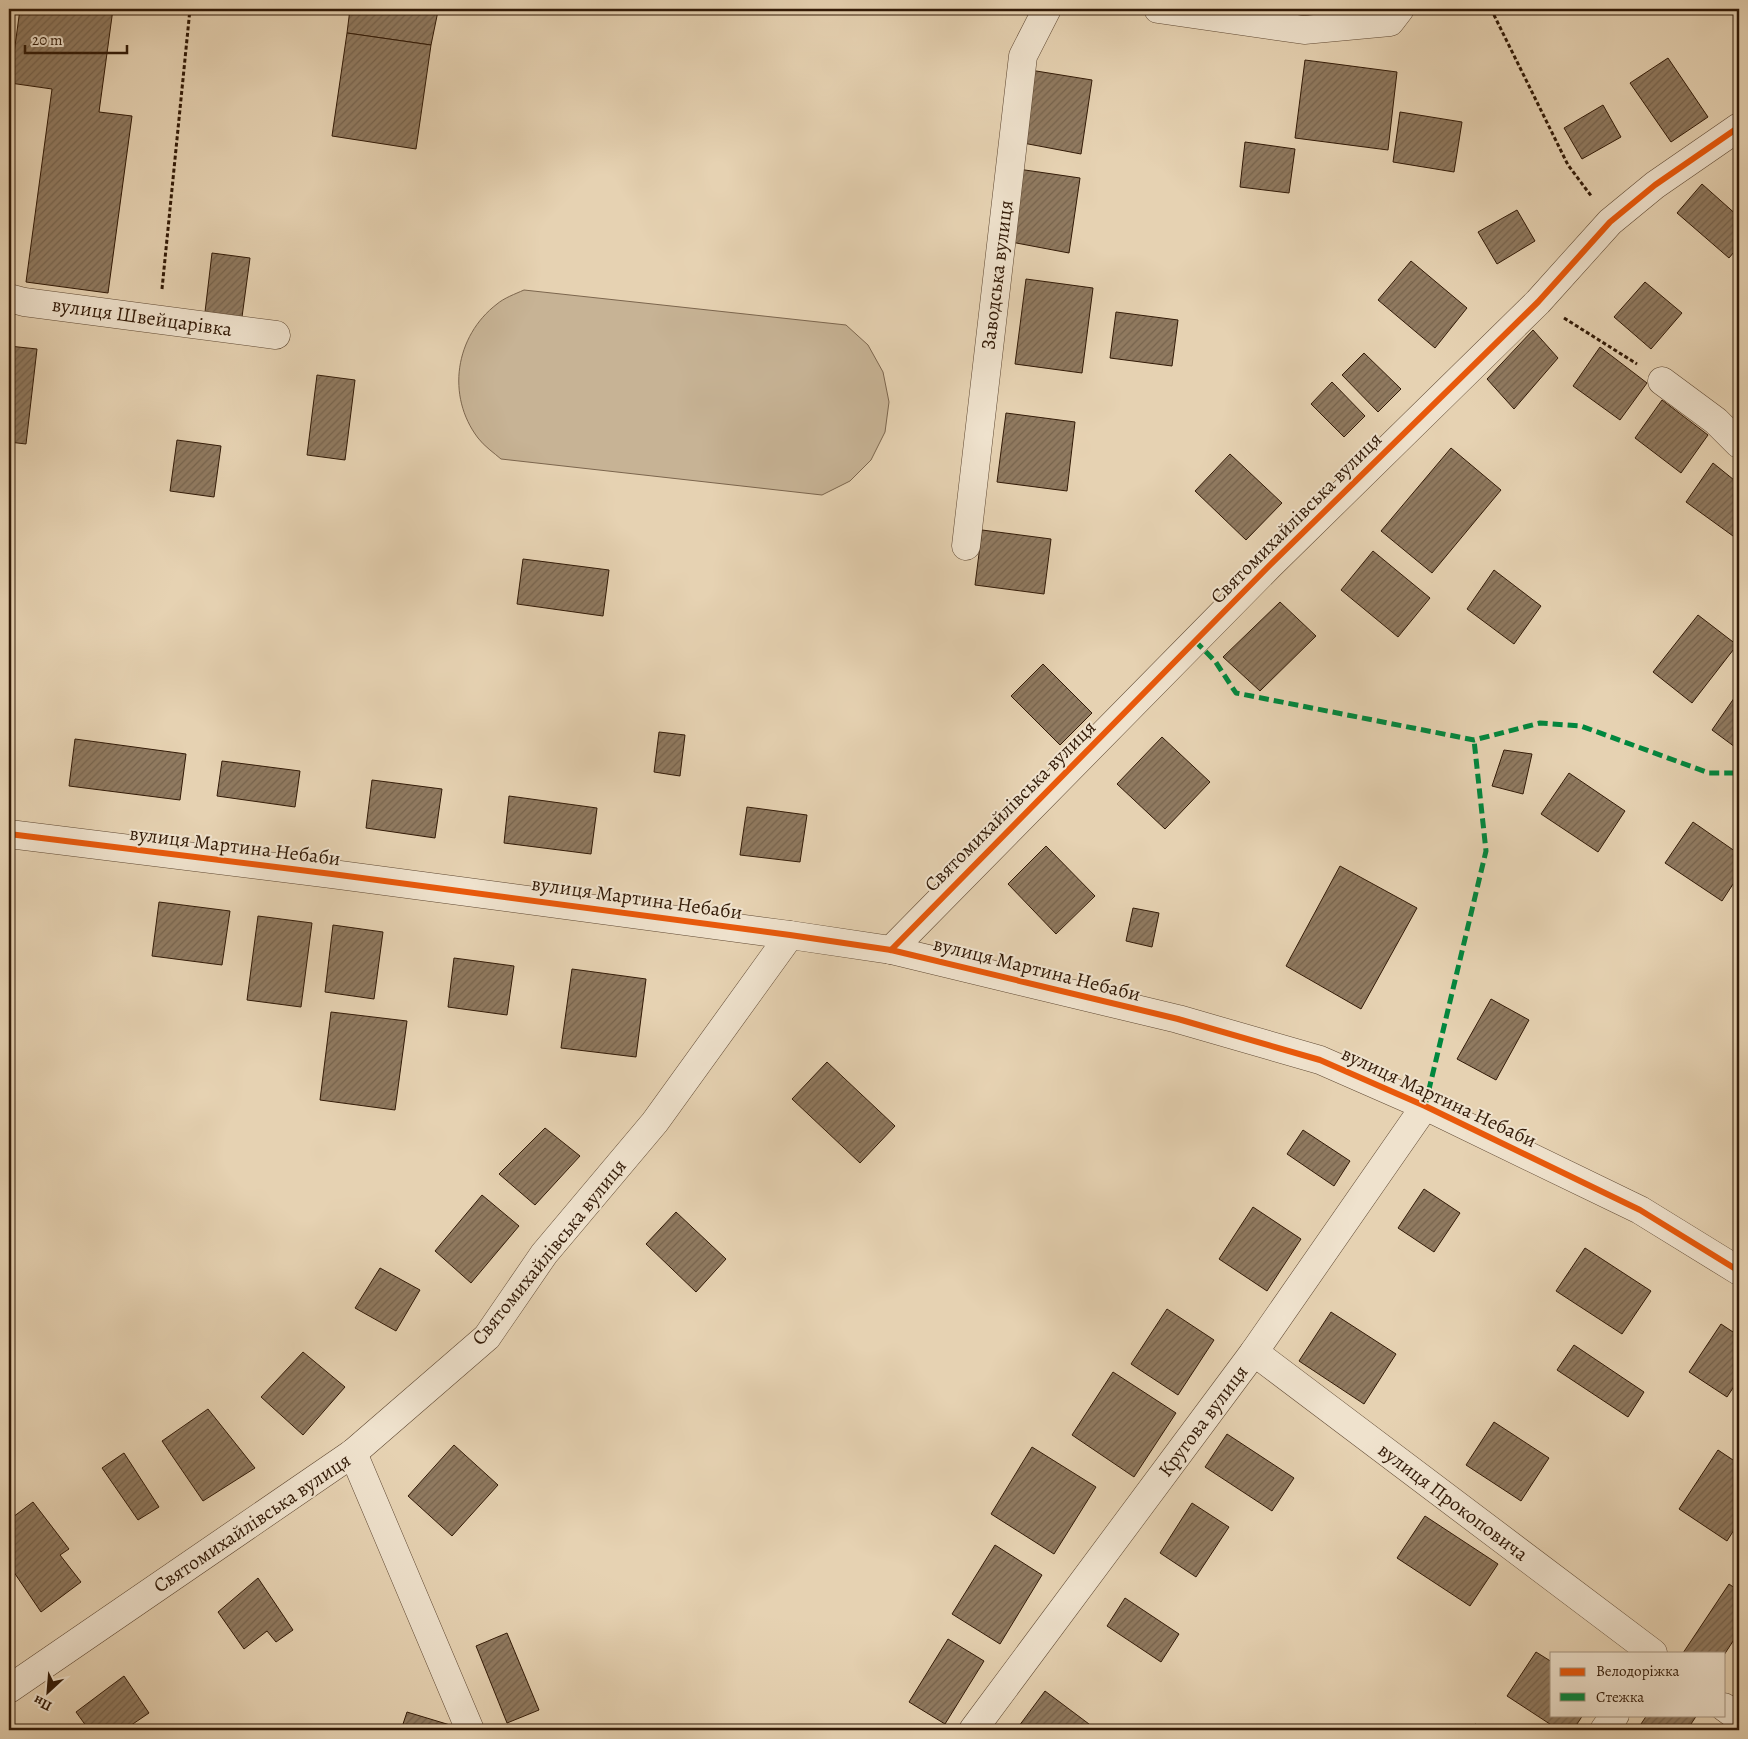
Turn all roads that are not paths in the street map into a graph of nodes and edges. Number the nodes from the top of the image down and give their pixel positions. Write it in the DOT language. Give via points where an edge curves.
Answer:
graph roads {
  1 [pos="1047,9"];
  2 [pos="1158,9"];
  3 [pos="1400,9"];
  4 [pos="1739,128"];
  5 [pos="9,298"];
  6 [pos="276,335"];
  7 [pos="1662,381"];
  8 [pos="1739,444"];
  9 [pos="966,546"];
  10 [pos="9,834"];
  11 [pos="790,935"];
  12 [pos="891,950"];
  13 [pos="1425,1106"];
  14 [pos="1739,1271"];
  15 [pos="1254,1352"];
  16 [pos="353,1453"];
  17 [pos="1651,1652"];
  18 [pos="9,1689"];
  19 [pos="1726,1708"];
  20 [pos="1614,1716"];
  21 [pos="1739,1718"];
  22 [pos="470,1730"];
  23 [pos="973,1730"];
  24 [pos="1604,1730"];
  1 -- 9 [label="street, Заводська вулиця" via="1022,56"];
  2 -- 3 [label="street" via="1304,30 1390,22"];
  4 -- 12 [label="street, Святомихайлівська вулиця" via="1655,185 1610,222 1538,302 1269,566"];
  5 -- 6 [label="street, вулиця Швейцарівка"];
  7 -- 8 [label="street" via="1716,421"];
  10 -- 11 [label="street, вулиця Мартина Небаби"];
  11 -- 12 [label="street, вулиця Мартина Небаби"];
  11 -- 16 [label="street, Святомихайлівська вулиця" via="655,1122 544,1254 487,1337"];
  12 -- 13 [label="street, вулиця Мартина Небаби" via="1178,1019 1320,1060"];
  13 -- 14 [label="street, вулиця Мартина Небаби" via="1640,1210"];
  13 -- 15 [label="street, Кругова вулиця"];
  15 -- 17 [label="street, вулиця Прокоповича"];
  15 -- 23 [label="street, Кругова вулиця"];
  16 -- 18 [label="street, Святомихайлівська вулиця"];
  16 -- 22 [label="street"];
  19 -- 21 [label="street"];
  20 -- 24 [label="street"];
}
